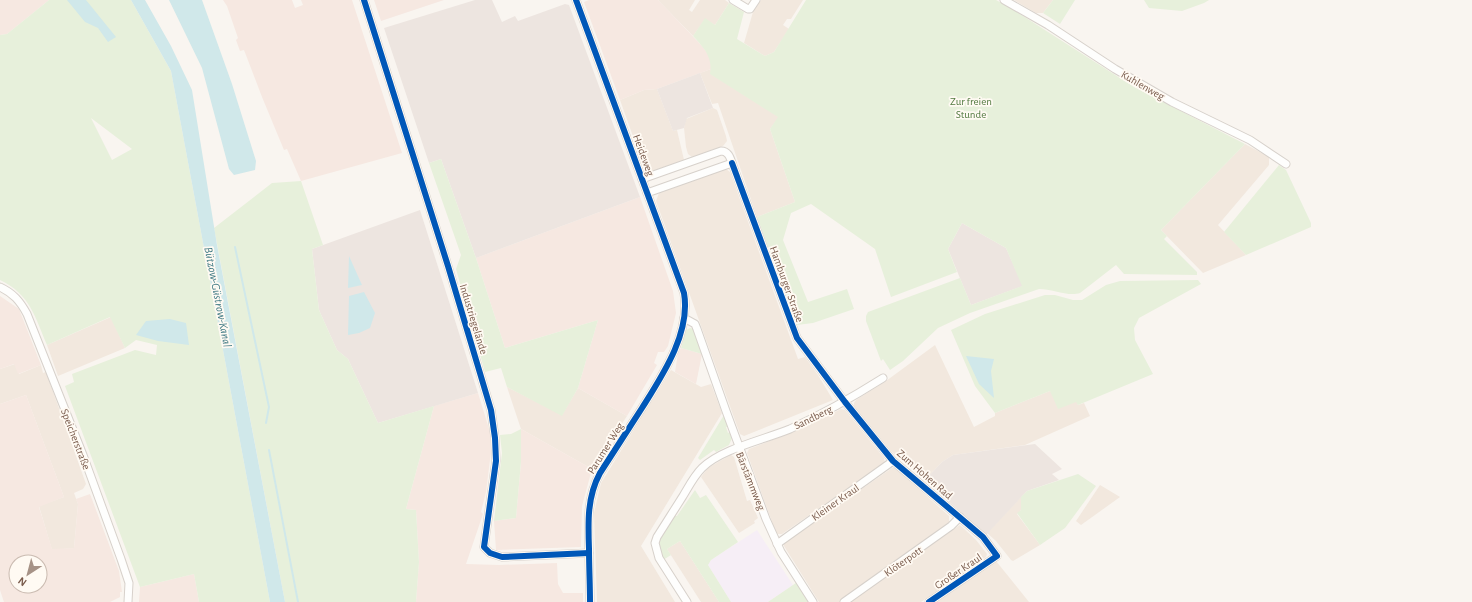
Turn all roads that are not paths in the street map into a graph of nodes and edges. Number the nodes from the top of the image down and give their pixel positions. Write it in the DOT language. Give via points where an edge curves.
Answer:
graph roads {
  1 [pos="364,0"];
  2 [pos="576,0"];
  3 [pos="733,0"];
  4 [pos="756,0"];
  5 [pos="1004,0"];
  6 [pos="732,163"];
  7 [pos="1286,164"];
  8 [pos="642,179"];
  9 [pos="648,194"];
  10 [pos="0,287"];
  11 [pos="684,318"];
  12 [pos="883,378"];
  13 [pos="844,402"];
  14 [pos="739,448"];
  15 [pos="893,461"];
  16 [pos="960,517"];
  17 [pos="777,544"];
  18 [pos="589,553"];
  19 [pos="997,556"];
  20 [pos="128,602"];
  21 [pos="590,602"];
  22 [pos="687,602"];
  23 [pos="813,602"];
  24 [pos="844,602"];
  25 [pos="929,602"];
  1 -- 18 [label="street, Industriegelände" via="491,410 496,461 484,547 490,553 502,556"];
  2 -- 8 [label="street, Heideweg"];
  3 -- 4 [label="street" via="748,9"];
  5 -- 7 [label="street, Kuhlenweg" via="1172,102 1250,140"];
  6 -- 8 [label="street" via="729,154 721,151"];
  6 -- 9 [label="street"];
  6 -- 13 [label="street, Hamburger Straße" via="797,338"];
  8 -- 9 [label="street, Heideweg"];
  9 -- 11 [label="street, Heideweg" via="684,293"];
  10 -- 20 [label="street, Speicherstraße" via="20,302 27,314 121,559 129,583"];
  11 -- 14 [label="street" via="695,324 698,329"];
  11 -- 18 [label="street, Parumer Weg" via="669,362 593,488 588,520"];
  12 -- 13 [label="street, Sandberg"];
  13 -- 14 [label="street, Sandberg" via="790,429"];
  13 -- 15 [label="street, Zum Hohen Rad"];
  14 -- 17 [label="street, Bärstämmweg"];
  14 -- 22 [label="street, Bärstämmweg" via="718,456 702,468 657,537 655,543 659,558"];
  15 -- 16 [label="street, Zum Hohen Rad"];
  15 -- 17 [label="street, Kleiner Kraul"];
  16 -- 19 [label="street, Zum Hohen Rad" via="983,537"];
  16 -- 24 [label="street, Klöterpott"];
  17 -- 23 [label="street, Bärstämmweg"];
  18 -- 21 [label="street, Parumer Weg"];
  19 -- 25 [label="street, Großer Kraul"];
}
